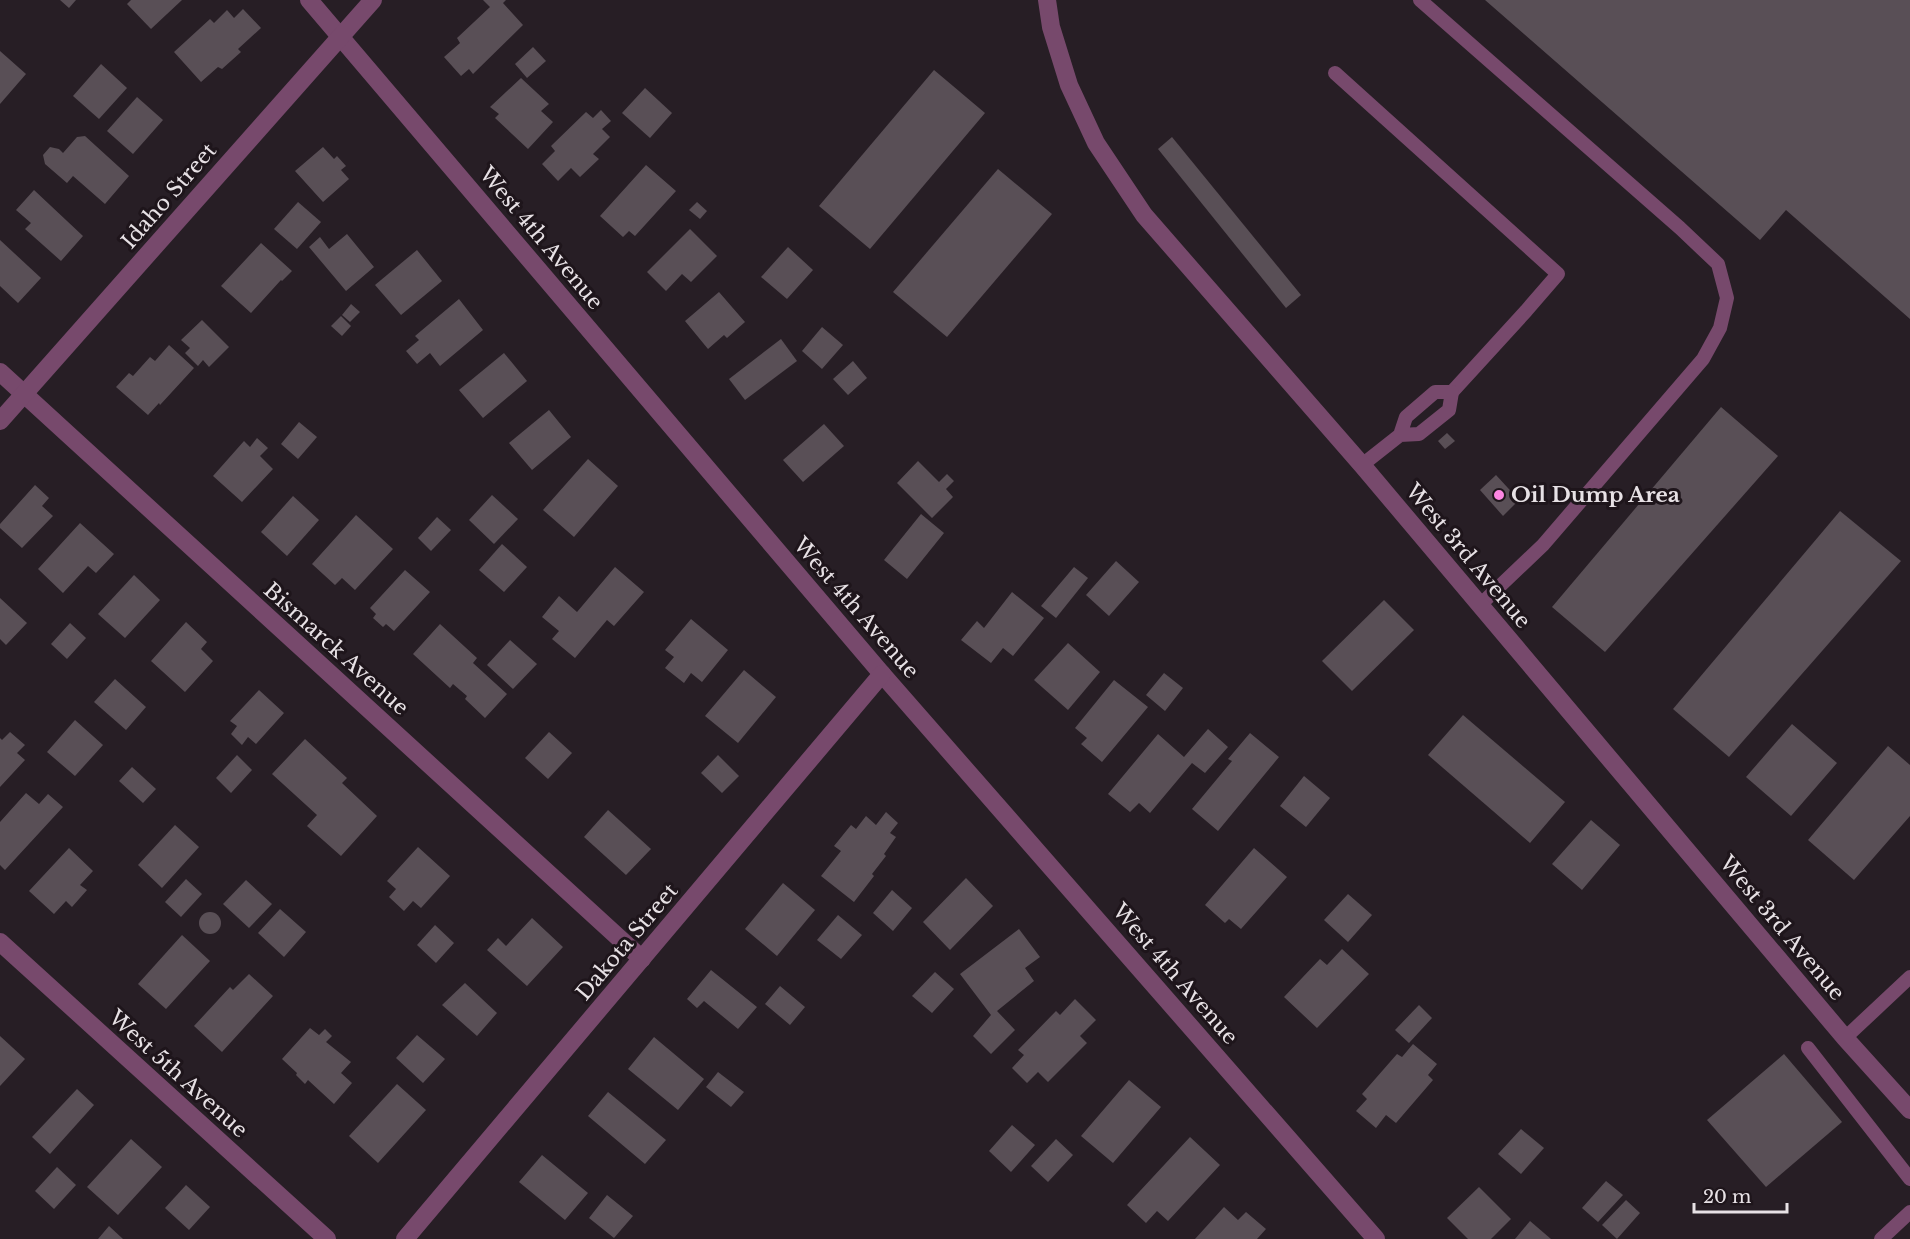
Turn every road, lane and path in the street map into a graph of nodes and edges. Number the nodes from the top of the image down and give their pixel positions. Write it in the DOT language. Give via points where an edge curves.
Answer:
graph roads {
  1 [pos="309,0"];
  2 [pos="373,0"];
  3 [pos="1047,0"];
  4 [pos="1420,0"];
  5 [pos="340,37"];
  6 [pos="1335,73"];
  7 [pos="0,372"];
  8 [pos="1452,392"];
  9 [pos="24,394"];
  10 [pos="0,421"];
  11 [pos="1400,435"];
  12 [pos="1362,465"];
  13 [pos="1480,605"];
  14 [pos="882,674"];
  15 [pos="0,942"];
  16 [pos="642,959"];
  17 [pos="1910,977"];
  18 [pos="1845,1038"];
  19 [pos="1808,1048"];
  20 [pos="1910,1110"];
  21 [pos="1910,1179"];
  22 [pos="1910,1212"];
  23 [pos="327,1239"];
  24 [pos="405,1239"];
  25 [pos="1376,1239"];
  26 [pos="1881,1239"];
  1 -- 5 [label="street, West 4th Avenue"];
  2 -- 5 [label="street, Idaho Street"];
  3 -- 12 [label="street, West 3rd Avenue" via="1069,85 1096,143 1144,215"];
  4 -- 13 [label="lane" via="1718,264 1727,298 1719,328 1703,358 1543,545"];
  5 -- 9 [label="street, Idaho Street"];
  5 -- 14 [label="street, West 4th Avenue"];
  6 -- 8 [label="lane" via="1558,274"];
  7 -- 9 [label="street, Bismarck Avenue"];
  8 -- 11 [label="lane" via="1435,392 1406,417"];
  8 -- 11 [label="lane" via="1449,410 1419,434"];
  9 -- 10 [label="street, Idaho Street"];
  9 -- 16 [label="street, Bismarck Avenue"];
  11 -- 12 [label="lane"];
  12 -- 13 [label="street, West 3rd Avenue"];
  13 -- 18 [label="street, West 3rd Avenue"];
  14 -- 16 [label="street, Dakota Street"];
  14 -- 25 [label="street, West 4th Avenue"];
  15 -- 23 [label="street, West 5th Avenue"];
  16 -- 24 [label="street, Dakota Street"];
  17 -- 18 [label="lane"];
  18 -- 20 [label="street, West 3rd Avenue"];
  19 -- 21 [label="lane"];
  22 -- 26 [label="lane"];
}
